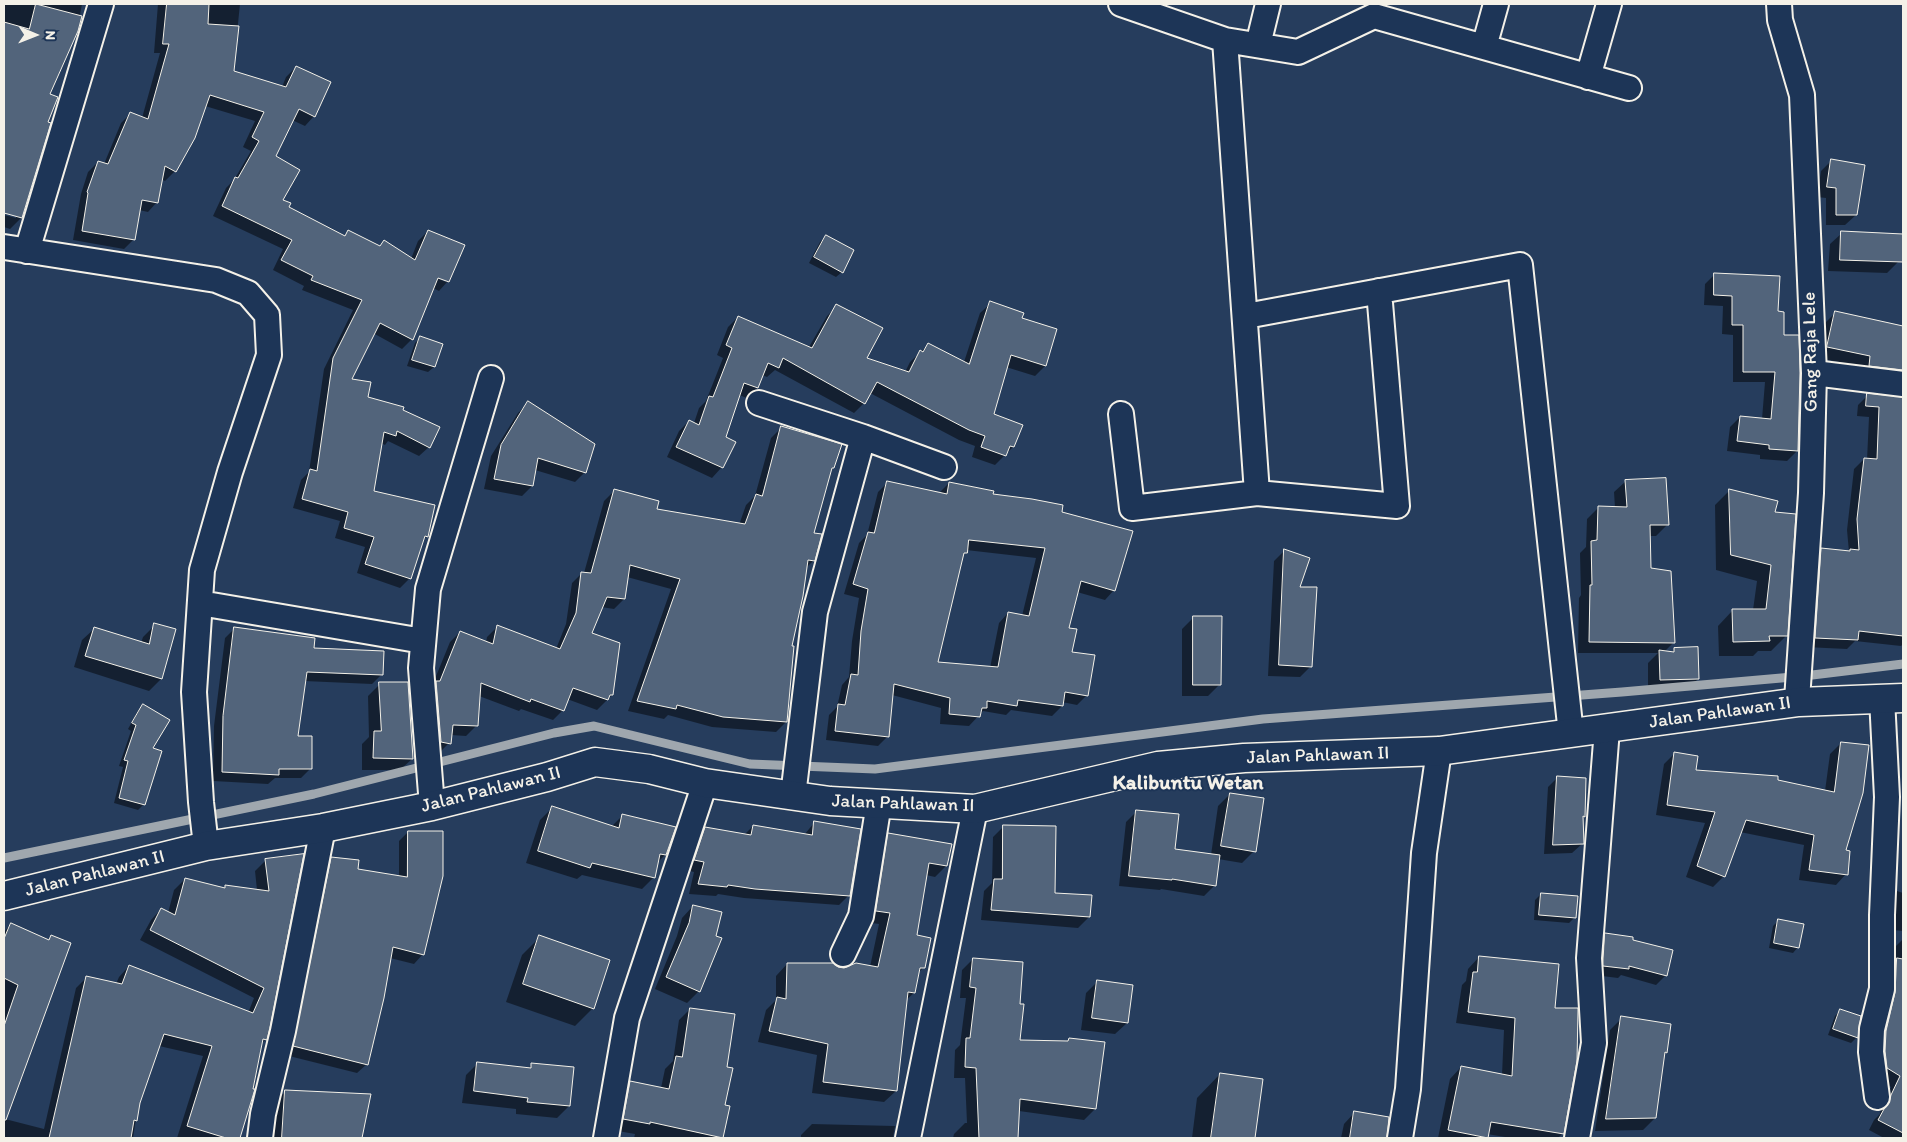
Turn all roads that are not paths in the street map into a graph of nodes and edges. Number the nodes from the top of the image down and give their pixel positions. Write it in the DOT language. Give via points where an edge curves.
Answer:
graph roads {
  1 [pos="101,4"];
  2 [pos="1121,4"];
  3 [pos="1268,4"];
  4 [pos="1496,4"];
  5 [pos="1609,4"];
  6 [pos="1779,4"];
  7 [pos="1155,9"];
  8 [pos="1375,10"];
  9 [pos="1225,40"];
  10 [pos="1258,46"];
  11 [pos="1484,47"];
  12 [pos="1588,77"];
  13 [pos="1629,88"];
  14 [pos="4,247"];
  15 [pos="27,251"];
  16 [pos="1379,291"];
  17 [pos="1246,316"];
  18 [pos="1814,373"];
  19 [pos="491,378"];
  20 [pos="1903,384"];
  21 [pos="759,402"];
  22 [pos="1121,414"];
  23 [pos="863,437"];
  24 [pos="944,467"];
  25 [pos="1257,493"];
  26 [pos="200,603"];
  27 [pos="423,641"];
  28 [pos="1892,698"];
  29 [pos="1798,701"];
  30 [pos="1607,729"];
  31 [pos="1570,734"];
  32 [pos="1439,751"];
  33 [pos="705,783"];
  34 [pos="794,788"];
  35 [pos="431,797"];
  36 [pos="879,803"];
  37 [pos="975,809"];
  38 [pos="323,828"];
  39 [pos="205,842"];
  40 [pos="4,896"];
  41 [pos="843,954"];
  42 [pos="1877,1097"];
  43 [pos="260,1138"];
  44 [pos="606,1138"];
  45 [pos="908,1138"];
  46 [pos="1400,1138"];
  47 [pos="1577,1138"];
  1 -- 15 [label="street"];
  2 -- 7 [label="street"];
  3 -- 10 [label="street"];
  4 -- 11 [label="street"];
  5 -- 12 [label="street"];
  6 -- 18 [label="street, Gang Raja Lele" via="1780,20 1802,95"];
  7 -- 9 [label="street"];
  8 -- 10 [label="street" via="1298,52"];
  8 -- 11 [label="street"];
  9 -- 10 [label="street"];
  9 -- 17 [label="street"];
  11 -- 12 [label="street"];
  12 -- 13 [label="street"];
  14 -- 15 [label="street"];
  15 -- 26 [label="street" via="216,280 248,293 267,315 269,356 230,472 202,570"];
  16 -- 17 [label="street"];
  16 -- 25 [label="street" via="1397,506"];
  16 -- 31 [label="street" via="1520,265"];
  17 -- 25 [label="street"];
  18 -- 20 [label="street"];
  18 -- 29 [label="street, Gang Raja Lele" via="1811,493"];
  19 -- 27 [label="street" via="428,589"];
  21 -- 23 [label="street"];
  22 -- 25 [label="street" via="1132,508"];
  23 -- 24 [label="street"];
  23 -- 34 [label="street" via="815,612"];
  26 -- 27 [label="street"];
  26 -- 39 [label="street" via="194,692"];
  27 -- 35 [label="street" via="421,668"];
  28 -- 29 [label="street, Jalan Pahlawan II"];
  28 -- 42 [label="street" via="1882,915 1882,989 1872,1029"];
  29 -- 30 [label="street, Jalan Pahlawan II"];
  30 -- 31 [label="street, Jalan Pahlawan II"];
  30 -- 47 [label="street" via="1589,958 1594,1042"];
  31 -- 32 [label="street, Jalan Pahlawan II"];
  32 -- 37 [label="street, Jalan Pahlawan II" via="1244,758 1158,766"];
  32 -- 46 [label="street" via="1424,853 1408,1089"];
  33 -- 34 [label="street, Jalan Pahlawan II"];
  33 -- 35 [label="street, Jalan Pahlawan II" via="650,769 595,762 547,777"];
  33 -- 44 [label="street" via="627,1018"];
  34 -- 36 [label="street, Jalan Pahlawan II" via="830,802"];
  35 -- 38 [label="street, Jalan Pahlawan II"];
  36 -- 37 [label="street, Jalan Pahlawan II"];
  36 -- 41 [label="street" via="861,916"];
  37 -- 45 [label="street"];
  38 -- 39 [label="street, Jalan Pahlawan II"];
  38 -- 43 [label="street"];
  39 -- 40 [label="street, Jalan Pahlawan II"];
}
